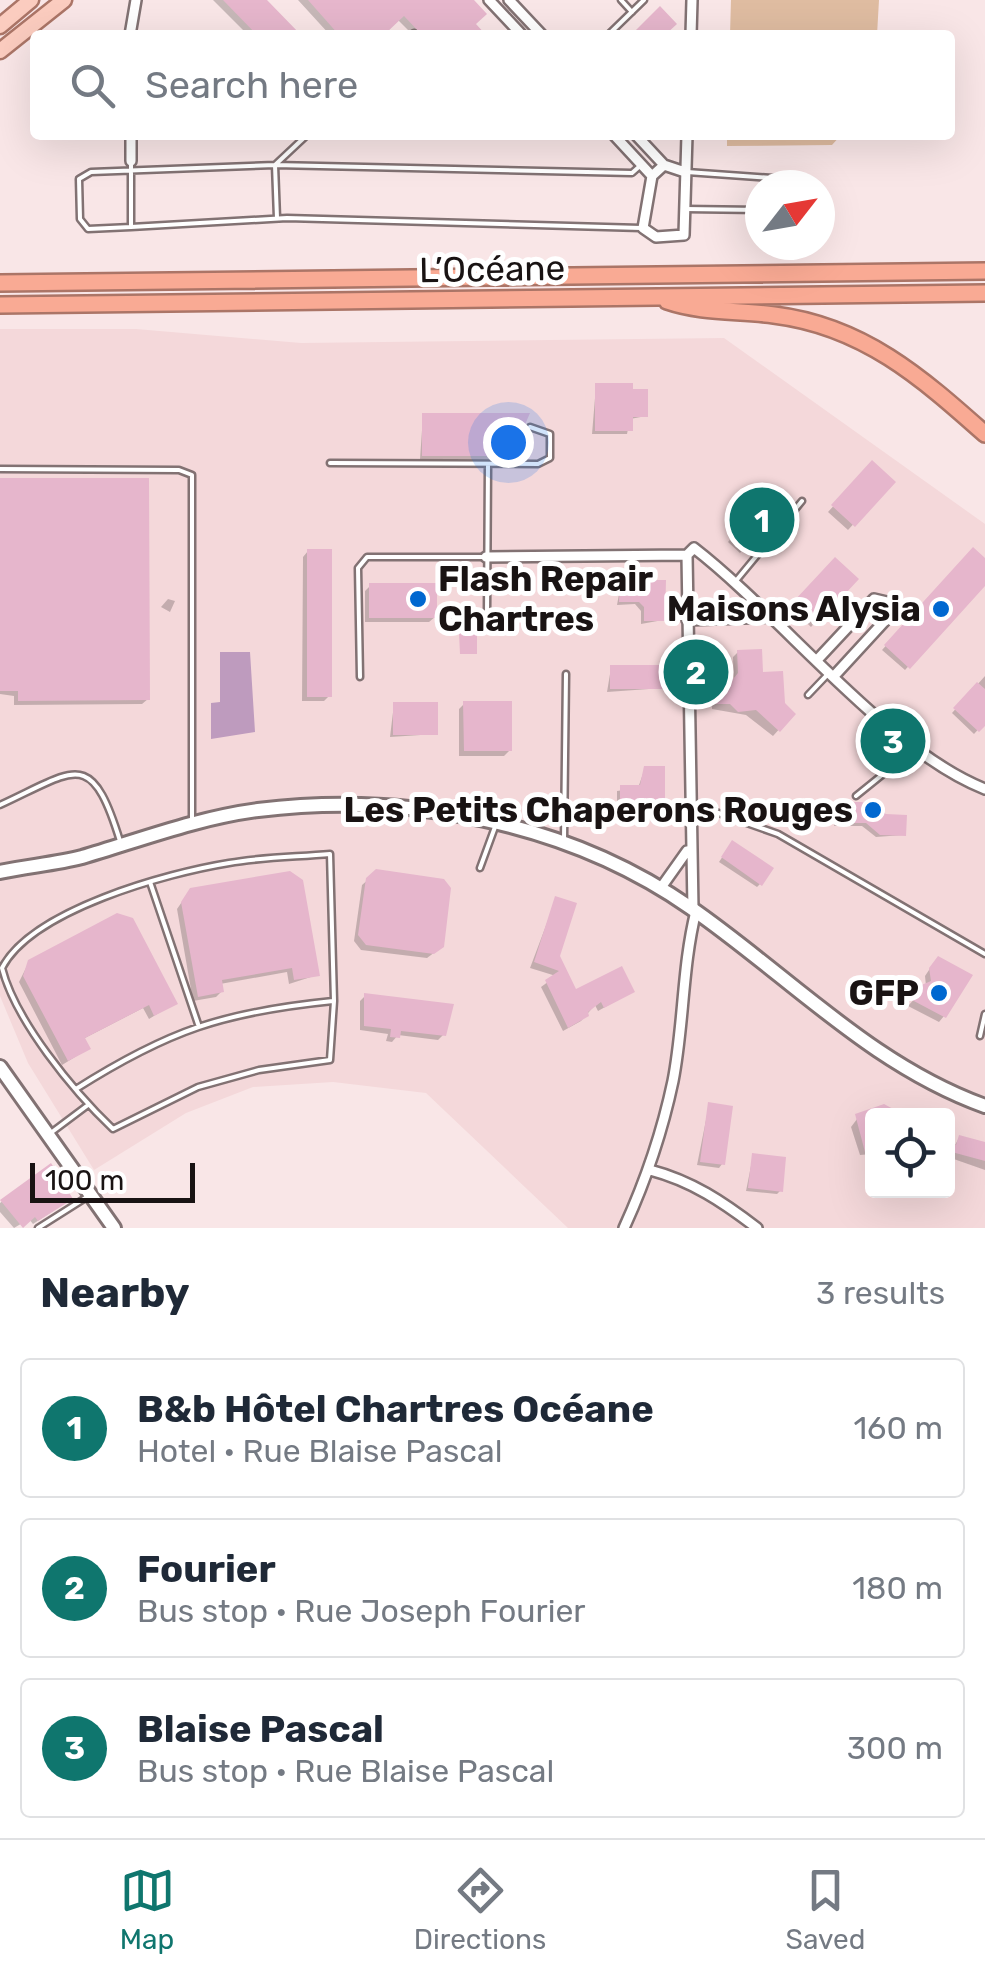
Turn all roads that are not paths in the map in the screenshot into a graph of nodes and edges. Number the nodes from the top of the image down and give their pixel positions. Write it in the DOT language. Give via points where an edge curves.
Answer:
graph roads {
  1 [pos="32,0"];
  2 [pos="64,0"];
  3 [pos="136,0"];
  4 [pos="488,0"];
  5 [pos="509,0"];
  6 [pos="621,0"];
  7 [pos="644,0"];
  8 [pos="692,0"];
  9 [pos="632,12"];
  10 [pos="0,26"];
  11 [pos="131,30"];
  12 [pos="517,30"];
  13 [pos="537,30"];
  14 [pos="613,30"];
  15 [pos="691,30"];
  16 [pos="0,51"];
  17 [pos="130,140"];
  18 [pos="301,140"];
  19 [pos="618,140"];
  20 [pos="640,140"];
  21 [pos="687,140"];
  22 [pos="653,154"];
  23 [pos="641,165"];
  24 [pos="664,165"];
  25 [pos="275,166"];
  26 [pos="131,167"];
  27 [pos="686,172"];
  28 [pos="652,176"];
  29 [pos="745,176"];
  30 [pos="685,209"];
  31 [pos="745,210"];
  32 [pos="277,218"];
  33 [pos="131,227"];
  34 [pos="643,228"];
  35 [pos="985,271"];
  36 [pos="0,283"];
  37 [pos="985,293"];
  38 [pos="658,297"];
  39 [pos="0,305"];
  40 [pos="530,427"];
  41 [pos="985,434"];
  42 [pos="330,463"];
  43 [pos="488,465"];
  44 [pos="0,469"];
  45 [pos="802,501"];
  46 [pos="690,551"];
  47 [pos="486,557"];
  48 [pos="735,582"];
  49 [pos="487,615"];
  50 [pos="772,616"];
  51 [pos="687,620"];
  52 [pos="818,659"];
  53 [pos="832,673"];
  54 [pos="566,674"];
  55 [pos="360,677"];
  56 [pos="808,695"];
  57 [pos="916,747"];
  58 [pos="985,789"];
  59 [pos="856,796"];
  60 [pos="688,803"];
  61 [pos="0,805"];
  62 [pos="192,823"];
  63 [pos="496,823"];
  64 [pos="564,843"];
  65 [pos="121,845"];
  66 [pos="688,849"];
  67 [pos="480,868"];
  68 [pos="0,872"];
  69 [pos="150,882"];
  70 [pos="660,890"];
  71 [pos="694,910"];
  72 [pos="985,954"];
  73 [pos="334,1001"];
  74 [pos="985,1014"];
  75 [pos="198,1024"];
  76 [pos="980,1036"];
  77 [pos="0,1066"];
  78 [pos="76,1089"];
  79 [pos="88,1105"];
  80 [pos="985,1106"];
  81 [pos="48,1135"];
  82 [pos="650,1170"];
  83 [pos="91,1195"];
  84 [pos="38,1228"];
  85 [pos="114,1228"];
  86 [pos="624,1228"];
  87 [pos="757,1228"];
  1 -- 10 [label="main road"];
  2 -- 16 [label="main road"];
  3 -- 11 [label="street"];
  4 -- 12 [label="street"];
  5 -- 13 [label="street"];
  6 -- 9 [label="lane"];
  7 -- 9 [label="lane"];
  8 -- 15 [label="street"];
  9 -- 14 [label="lane"];
  17 -- 26 [label="street"];
  18 -- 25 [label="lane"];
  19 -- 23 [label="street"];
  20 -- 22 [label="street"];
  21 -- 27 [label="street"];
  22 -- 23 [label="street"];
  22 -- 24 [label="street"];
  23 -- 25 [label="lane" via="632,172"];
  23 -- 28 [label="street"];
  24 -- 27 [label="street"];
  24 -- 28 [label="street"];
  25 -- 26 [label="lane"];
  25 -- 32 [label="lane"];
  26 -- 33 [label="lane"];
  26 -- 33 [label="lane" via="79,179 80,219 88,228"];
  27 -- 29 [label="lane"];
  27 -- 30 [label="street"];
  28 -- 34 [label="street"];
  30 -- 31 [label="lane"];
  30 -- 34 [label="street" via="684,235 656,238"];
  32 -- 33 [label="lane"];
  32 -- 34 [label="lane"];
  35 -- 36 [label="highway, L’Océane"];
  37 -- 38 [label="highway, L’Océane"];
  38 -- 39 [label="highway, L’Océane"];
  38 -- 41 [label="highway" via="692,310 778,315 854,336 896,359"];
  40 -- 43 [label="lane" via="550,434 550,458"];
  42 -- 43 [label="lane"];
  43 -- 47 [label="lane"];
  44 -- 62 [label="lane" via="192,475"];
  45 -- 48 [label="lane"];
  46 -- 47 [label="street"];
  46 -- 48 [label="street"];
  46 -- 51 [label="street"];
  47 -- 49 [label="lane"];
  47 -- 55 [label="lane" via="367,556 358,568"];
  48 -- 50 [label="street"];
  50 -- 51 [label="street"];
  50 -- 52 [label="street"];
  51 -- 60 [label="street"];
  52 -- 53 [label="street"];
  52 -- 53 [label="street" via="874,599 891,602 892,613"];
  53 -- 56 [label="lane"];
  53 -- 57 [label="street"];
  54 -- 64 [label="lane"];
  57 -- 58 [label="street" via="957,778"];
  57 -- 59 [label="lane"];
  60 -- 66 [label="street"];
  60 -- 72 [label="lane" via="778,834"];
  61 -- 65 [label="lane" via="68,774 88,775 108,803"];
  62 -- 63 [label="street" via="316,805 457,812"];
  62 -- 65 [label="street"];
  63 -- 64 [label="street"];
  63 -- 67 [label="lane"];
  64 -- 70 [label="street"];
  65 -- 68 [label="street"];
  66 -- 70 [label="street"];
  66 -- 71 [label="street"];
  69 -- 73 [label="lane" via="228,863 330,854"];
  69 -- 75 [label="lane"];
  69 -- 78 [label="lane" via="28,937 2,968 9,994"];
  70 -- 71 [label="street"];
  71 -- 80 [label="street" via="869,1047 914,1076"];
  71 -- 82 [label="street" via="673,1080"];
  73 -- 75 [label="lane"];
  73 -- 79 [label="lane" via="330,1060 198,1087 122,1128 112,1129"];
  74 -- 76 [label="lane"];
  75 -- 78 [label="lane"];
  77 -- 81 [label="street"];
  78 -- 79 [label="lane"];
  79 -- 81 [label="lane"];
  81 -- 83 [label="street"];
  82 -- 86 [label="street"];
  82 -- 87 [label="street" via="718,1198"];
  83 -- 84 [label="lane"];
  83 -- 85 [label="street"];
}
